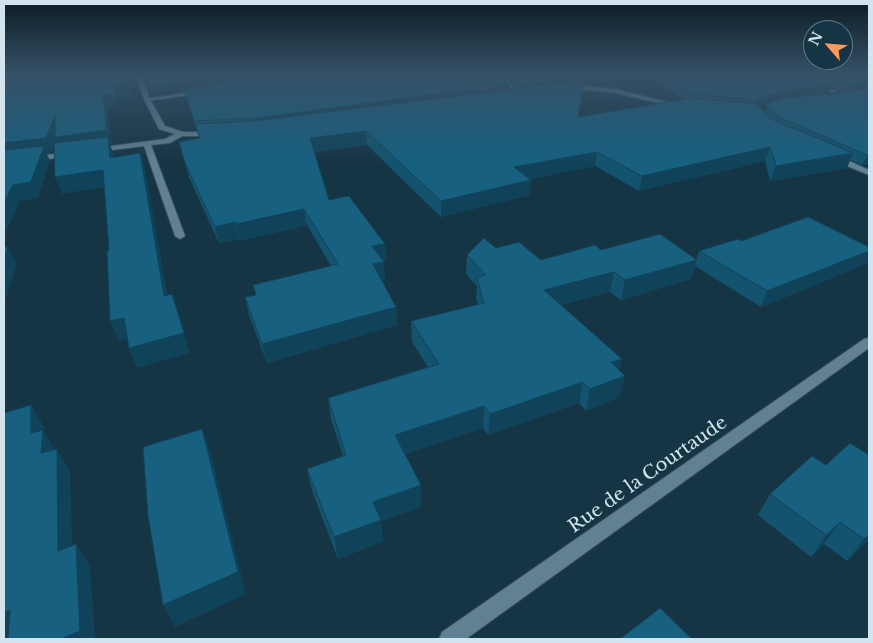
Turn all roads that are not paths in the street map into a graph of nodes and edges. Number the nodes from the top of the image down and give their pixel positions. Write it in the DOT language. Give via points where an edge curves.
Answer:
graph roads {
  1 [pos="149,104"];
  2 [pos="677,104"];
  3 [pos="691,107"];
  4 [pos="219,133"];
  5 [pos="182,134"];
  6 [pos="147,144"];
  7 [pos="90,151"];
  8 [pos="80,152"];
  9 [pos="825,154"];
  10 [pos="4,162"];
  11 [pos="869,173"];
  12 [pos="180,236"];
  13 [pos="869,342"];
  14 [pos="451,638"];
  1 -- 5 [label="street" via="162,126"];
  2 -- 3 [label="street"];
  4 -- 5 [label="street"];
  5 -- 6 [label="street" via="167,141"];
  6 -- 7 [label="street"];
  6 -- 12 [label="street"];
  8 -- 10 [label="street"];
  9 -- 11 [label="street"];
  13 -- 14 [label="street, Rue de la Courtaude"];
}
